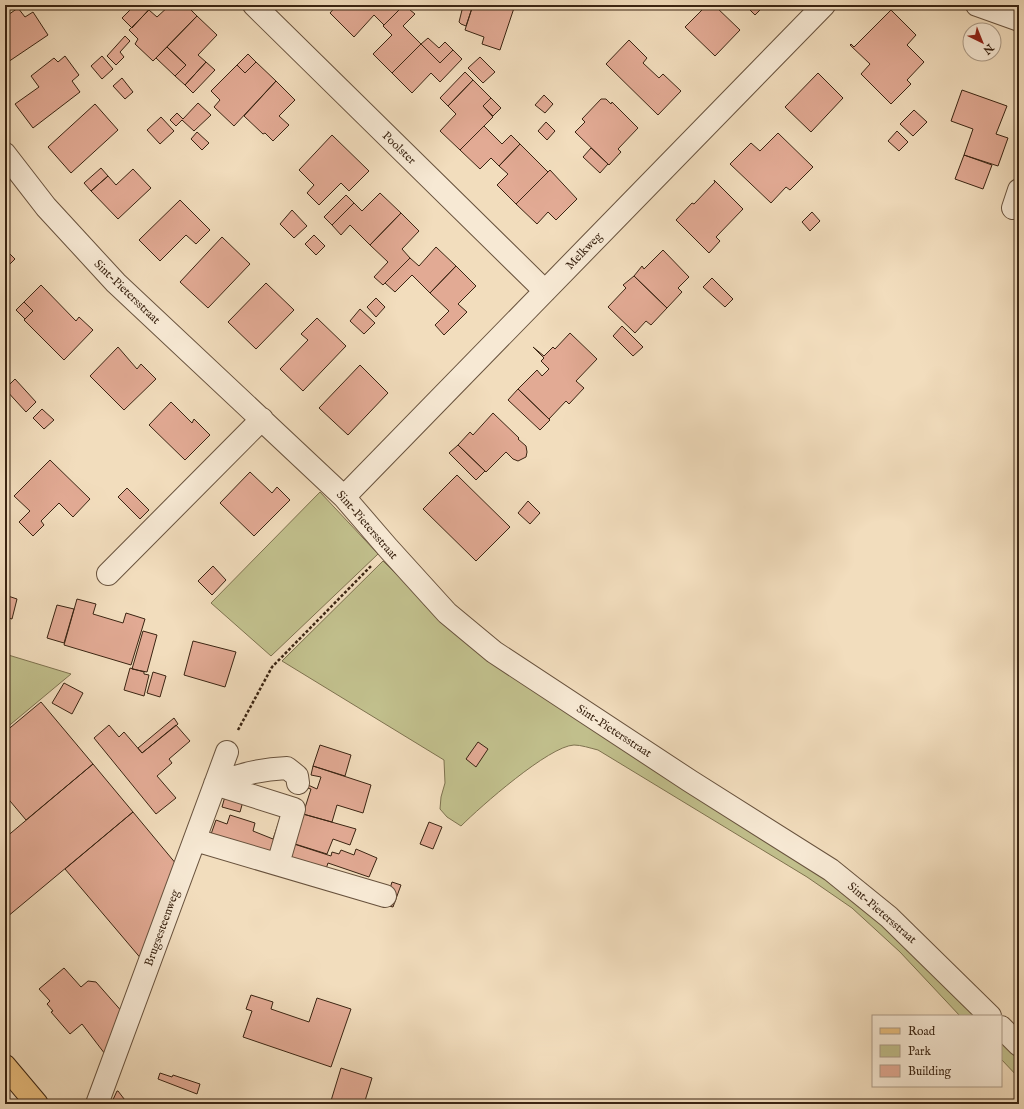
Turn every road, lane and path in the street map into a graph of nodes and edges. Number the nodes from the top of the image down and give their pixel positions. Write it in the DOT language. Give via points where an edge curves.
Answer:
graph roads {
  1 [pos="254,5"];
  2 [pos="824,5"];
  3 [pos="977,5"];
  4 [pos="1019,20"];
  5 [pos="5,154"];
  6 [pos="545,291"];
  7 [pos="262,419"];
  8 [pos="344,497"];
  9 [pos="388,548"];
  10 [pos="108,574"];
  11 [pos="227,752"];
  12 [pos="298,783"];
  13 [pos="215,784"];
  14 [pos="195,840"];
  15 [pos="278,864"];
  16 [pos="385,896"];
  17 [pos="989,1015"];
  18 [pos="1002,1028"];
  19 [pos="1019,1045"];
  20 [pos="5,1066"];
  21 [pos="37,1104"];
  22 [pos="97,1104"];
  1 -- 6 [label="street, Poolster"];
  2 -- 6 [label="street, Melkweg"];
  3 -- 4 [label="street"];
  5 -- 7 [label="street, Sint-Pietersstraat" via="46,207 116,283"];
  6 -- 8 [label="street, Melkweg"];
  7 -- 8 [label="street, Sint-Pietersstraat"];
  7 -- 10 [label="street"];
  8 -- 9 [label="street, Sint-Pietersstraat"];
  9 -- 11 [label="path" via="272,667"];
  9 -- 17 [label="street, Sint-Pietersstraat" via="447,613 494,652 831,870 889,917"];
  11 -- 13 [label="street, Brugsesteenweg"];
  12 -- 13 [label="street" via="296,776 288,768 266,768"];
  13 -- 14 [label="street, Brugsesteenweg"];
  13 -- 15 [label="street" via="294,809"];
  14 -- 15 [label="street"];
  14 -- 22 [label="street, Brugsesteenweg"];
  15 -- 16 [label="street"];
  18 -- 19 [label="street"];
  20 -- 21 [label="main road"];
}
